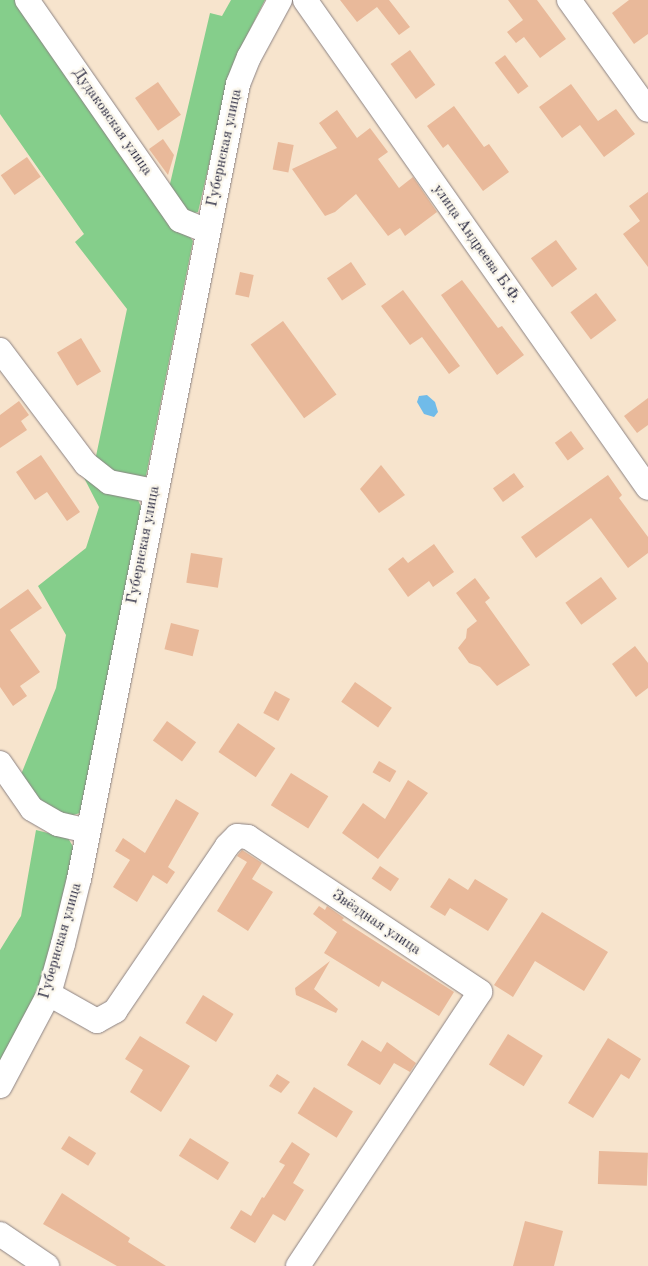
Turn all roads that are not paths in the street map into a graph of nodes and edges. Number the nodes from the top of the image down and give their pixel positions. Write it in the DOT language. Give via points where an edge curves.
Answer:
graph roads {
  1 [pos="27,0"];
  2 [pos="280,0"];
  3 [pos="305,0"];
  4 [pos="569,0"];
  5 [pos="648,110"];
  6 [pos="207,231"];
  7 [pos="0,350"];
  8 [pos="648,488"];
  9 [pos="154,491"];
  10 [pos="0,763"];
  11 [pos="88,831"];
  12 [pos="49,994"];
  13 [pos="0,1086"];
  14 [pos="0,1234"];
  15 [pos="47,1266"];
  16 [pos="298,1266"];
  1 -- 6 [label="street, Дудаковская улица" via="180,220"];
  2 -- 6 [label="street, Губернская улица" via="238,84"];
  3 -- 8 [label="street, улица Андреева Б.Ф."];
  4 -- 5 [label="street"];
  6 -- 9 [label="street, Губернская улица"];
  7 -- 9 [label="street" via="86,464 109,482"];
  9 -- 11 [label="street, Губернская улица"];
  10 -- 11 [label="street" via="32,809 58,824"];
  11 -- 12 [label="street, Губернская улица"];
  12 -- 13 [label="street, Губернская улица"];
  12 -- 16 [label="street, Звёздная улица" via="97,1022 115,1011 237,836 248,837 480,992"];
  14 -- 15 [label="street"];
}
